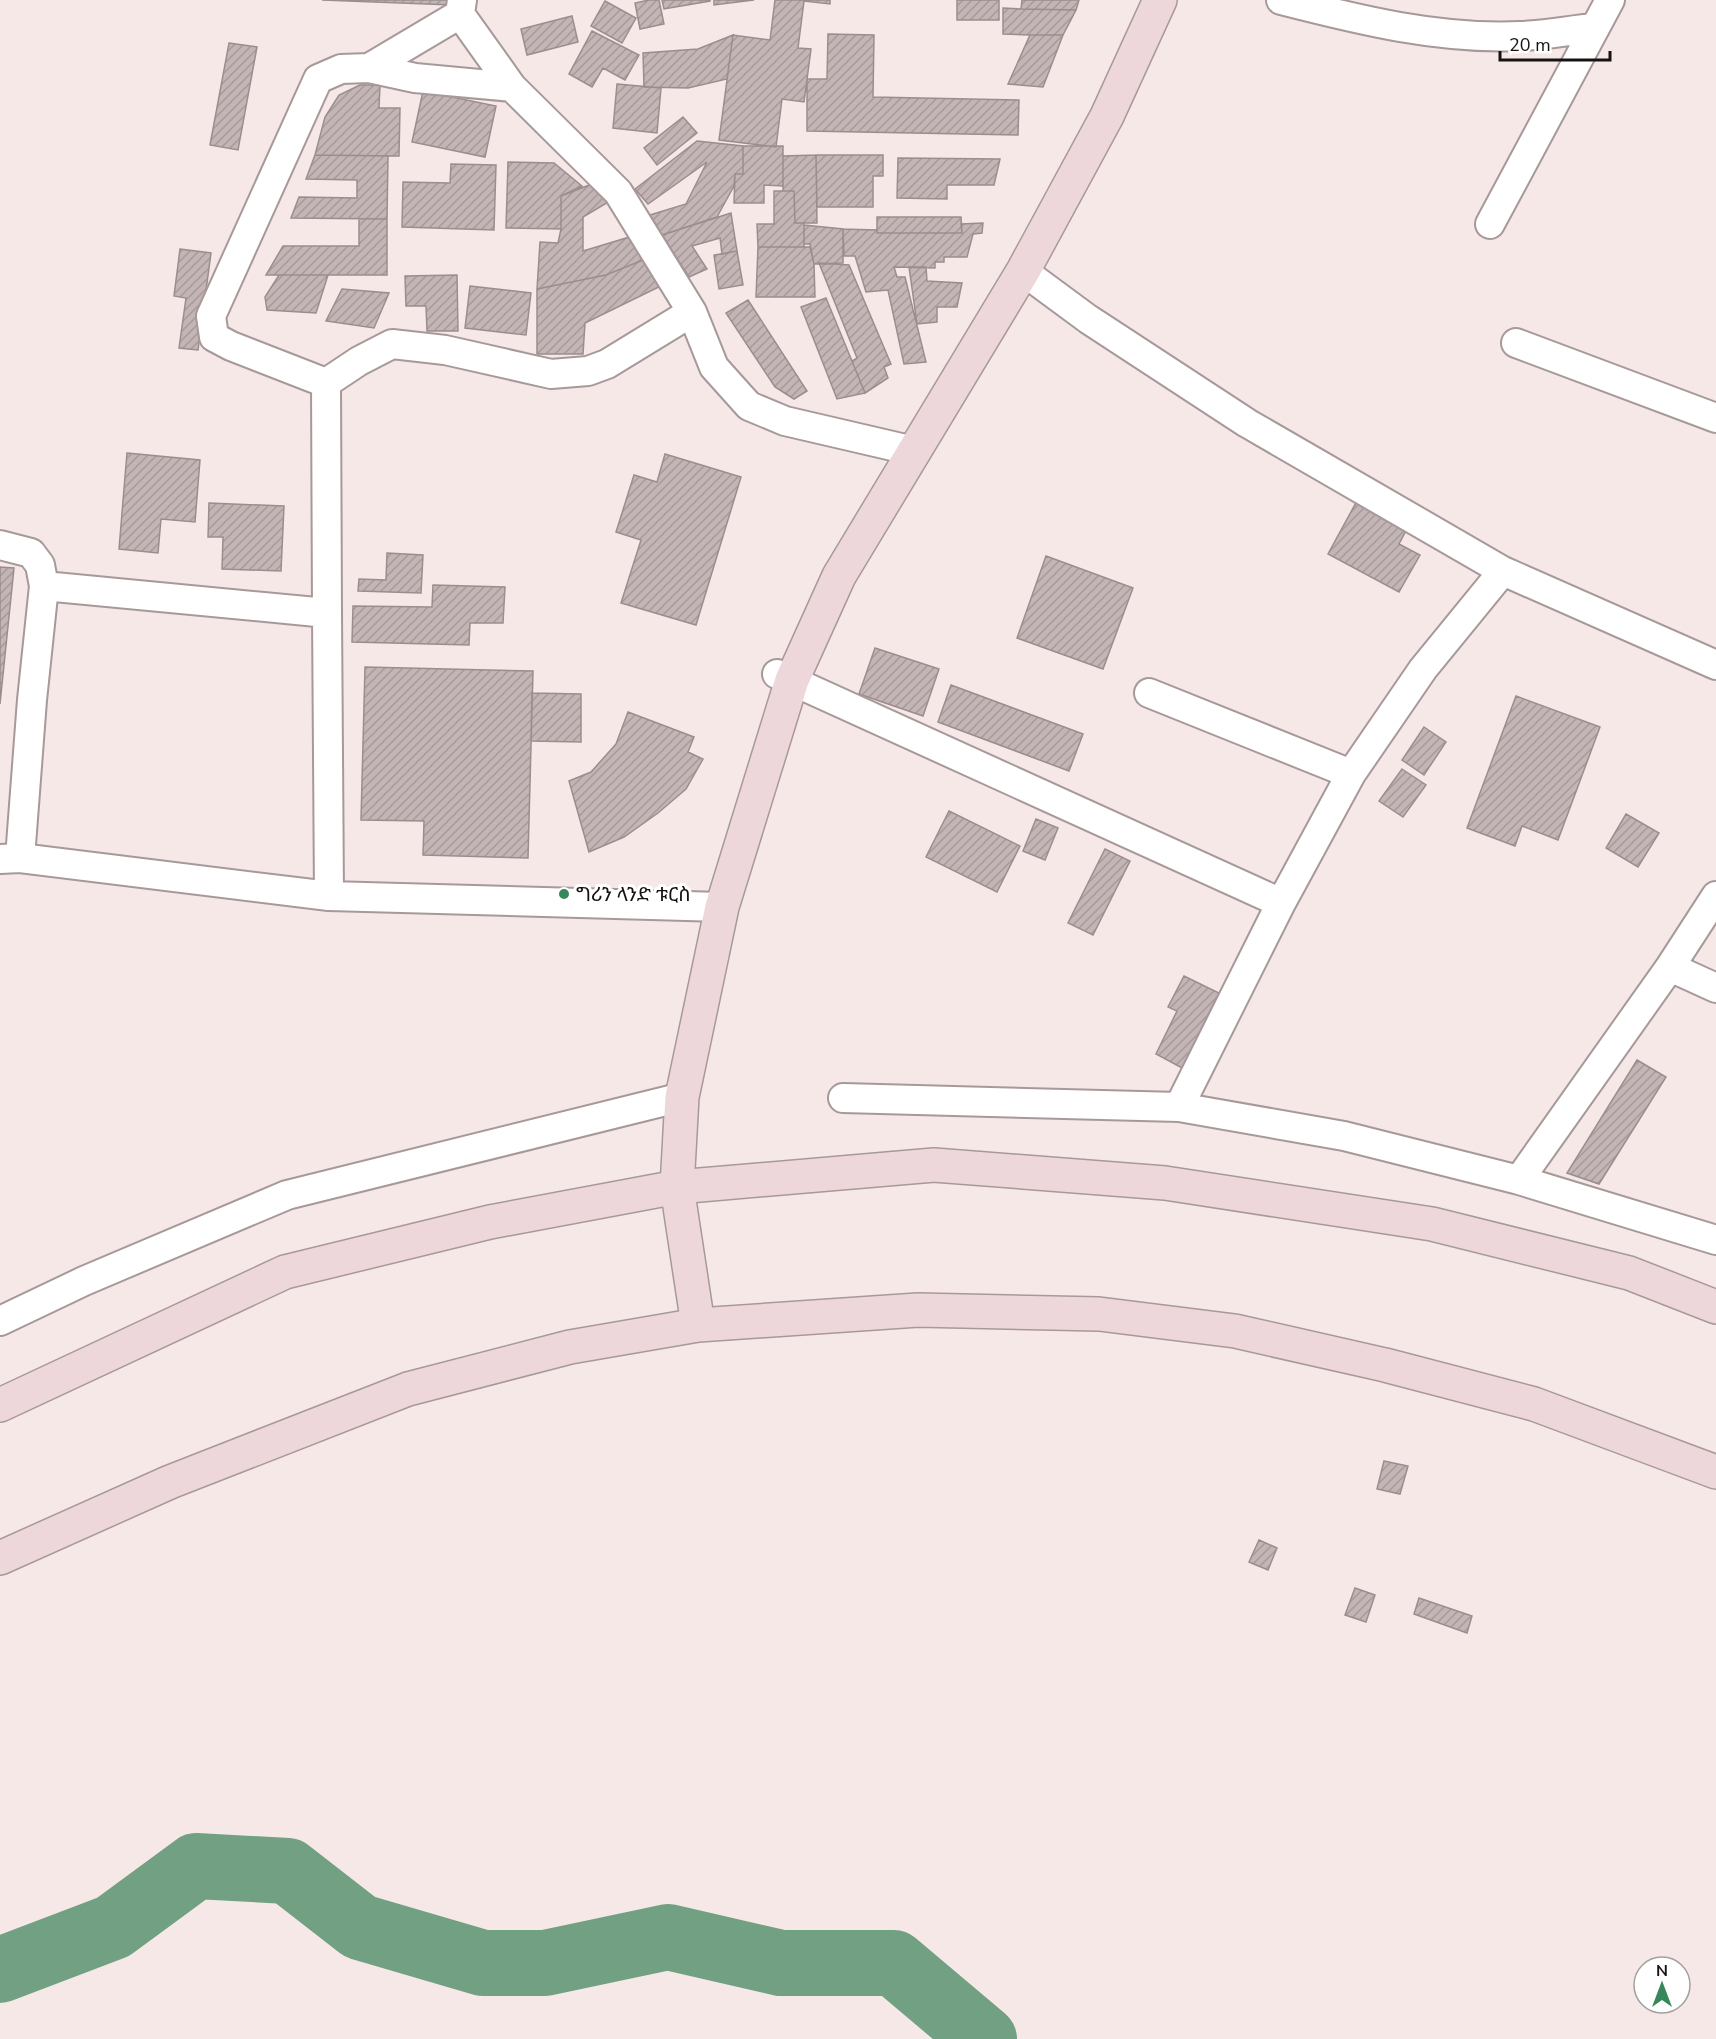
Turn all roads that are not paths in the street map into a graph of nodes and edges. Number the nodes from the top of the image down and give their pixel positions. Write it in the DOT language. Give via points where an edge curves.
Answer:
graph roads {
  1 [pos="1160,0"];
  2 [pos="1281,0"];
  3 [pos="1610,0"];
  4 [pos="461,7"];
  5 [pos="1595,28"];
  6 [pos="369,68"];
  7 [pos="512,87"];
  8 [pos="1490,224"];
  9 [pos="1023,271"];
  10 [pos="692,312"];
  11 [pos="1516,344"];
  12 [pos="326,383"];
  13 [pos="1716,418"];
  14 [pos="914,451"];
  15 [pos="0,544"];
  16 [pos="1503,571"];
  17 [pos="44,586"];
  18 [pos="327,613"];
  19 [pos="1716,665"];
  20 [pos="784,677"];
  21 [pos="1149,693"];
  22 [pos="1351,774"];
  23 [pos="10,858"];
  24 [pos="329,896"];
  25 [pos="1716,896"];
  26 [pos="1281,903"];
  27 [pos="722,907"];
  28 [pos="1670,967"];
  29 [pos="1716,988"];
  30 [pos="682,1097"];
  31 [pos="843,1098"];
  32 [pos="1179,1107"];
  33 [pos="1520,1180"];
  34 [pos="677,1187"];
  35 [pos="1716,1240"];
  36 [pos="1716,1307"];
  37 [pos="0,1321"];
  38 [pos="698,1325"];
  39 [pos="0,1405"];
  40 [pos="1716,1472"];
  41 [pos="0,1558"];
  1 -- 9 [label="main road" via="1107,116"];
  2 -- 5 [label="street" via="1356,19 1439,33 1521,36"];
  3 -- 5 [label="street"];
  4 -- 6 [label="street"];
  4 -- 7 [label="street"];
  5 -- 8 [label="street"];
  6 -- 7 [label="street" via="415,78"];
  6 -- 12 [label="street" via="341,69 318,79 211,316 214,337"];
  7 -- 10 [label="street" via="618,192"];
  9 -- 14 [label="main road"];
  9 -- 16 [label="street" via="1088,319 1247,423"];
  10 -- 12 [label="street" via="607,364 588,371 551,374 445,350 392,344"];
  10 -- 14 [label="street" via="714,367 749,406 785,421"];
  11 -- 13 [label="street"];
  12 -- 18 [label="street"];
  14 -- 20 [label="main road"];
  15 -- 17 [label="street" via="32,553 40,565"];
  16 -- 19 [label="street"];
  16 -- 22 [label="street" via="1423,669"];
  17 -- 18 [label="street"];
  17 -- 23 [label="street"];
  18 -- 24 [label="street"];
  20 -- 26 [label="street"];
  20 -- 27 [label="main road"];
  21 -- 22 [label="street"];
  22 -- 26 [label="street"];
  23 -- 24 [label="street"];
  24 -- 27 [label="street"];
  25 -- 28 [label="street"];
  26 -- 32 [label="street"];
  27 -- 30 [label="main road"];
  28 -- 29 [label="street"];
  28 -- 33 [label="street"];
  30 -- 34 [label="main road"];
  30 -- 37 [label="street" via="287,1195"];
  31 -- 32 [label="street"];
  32 -- 33 [label="street" via="1344,1136"];
  33 -- 35 [label="street"];
  34 -- 36 [label="main road" via="934,1165 1165,1183 1432,1224 1629,1273"];
  34 -- 38 [label="main road"];
  34 -- 39 [label="main road" via="490,1222 285,1272"];
  38 -- 40 [label="main road" via="918,1310 1099,1314 1235,1330 1534,1404"];
  38 -- 41 [label="main road" via="570,1347 408,1389 170,1482"];
}
